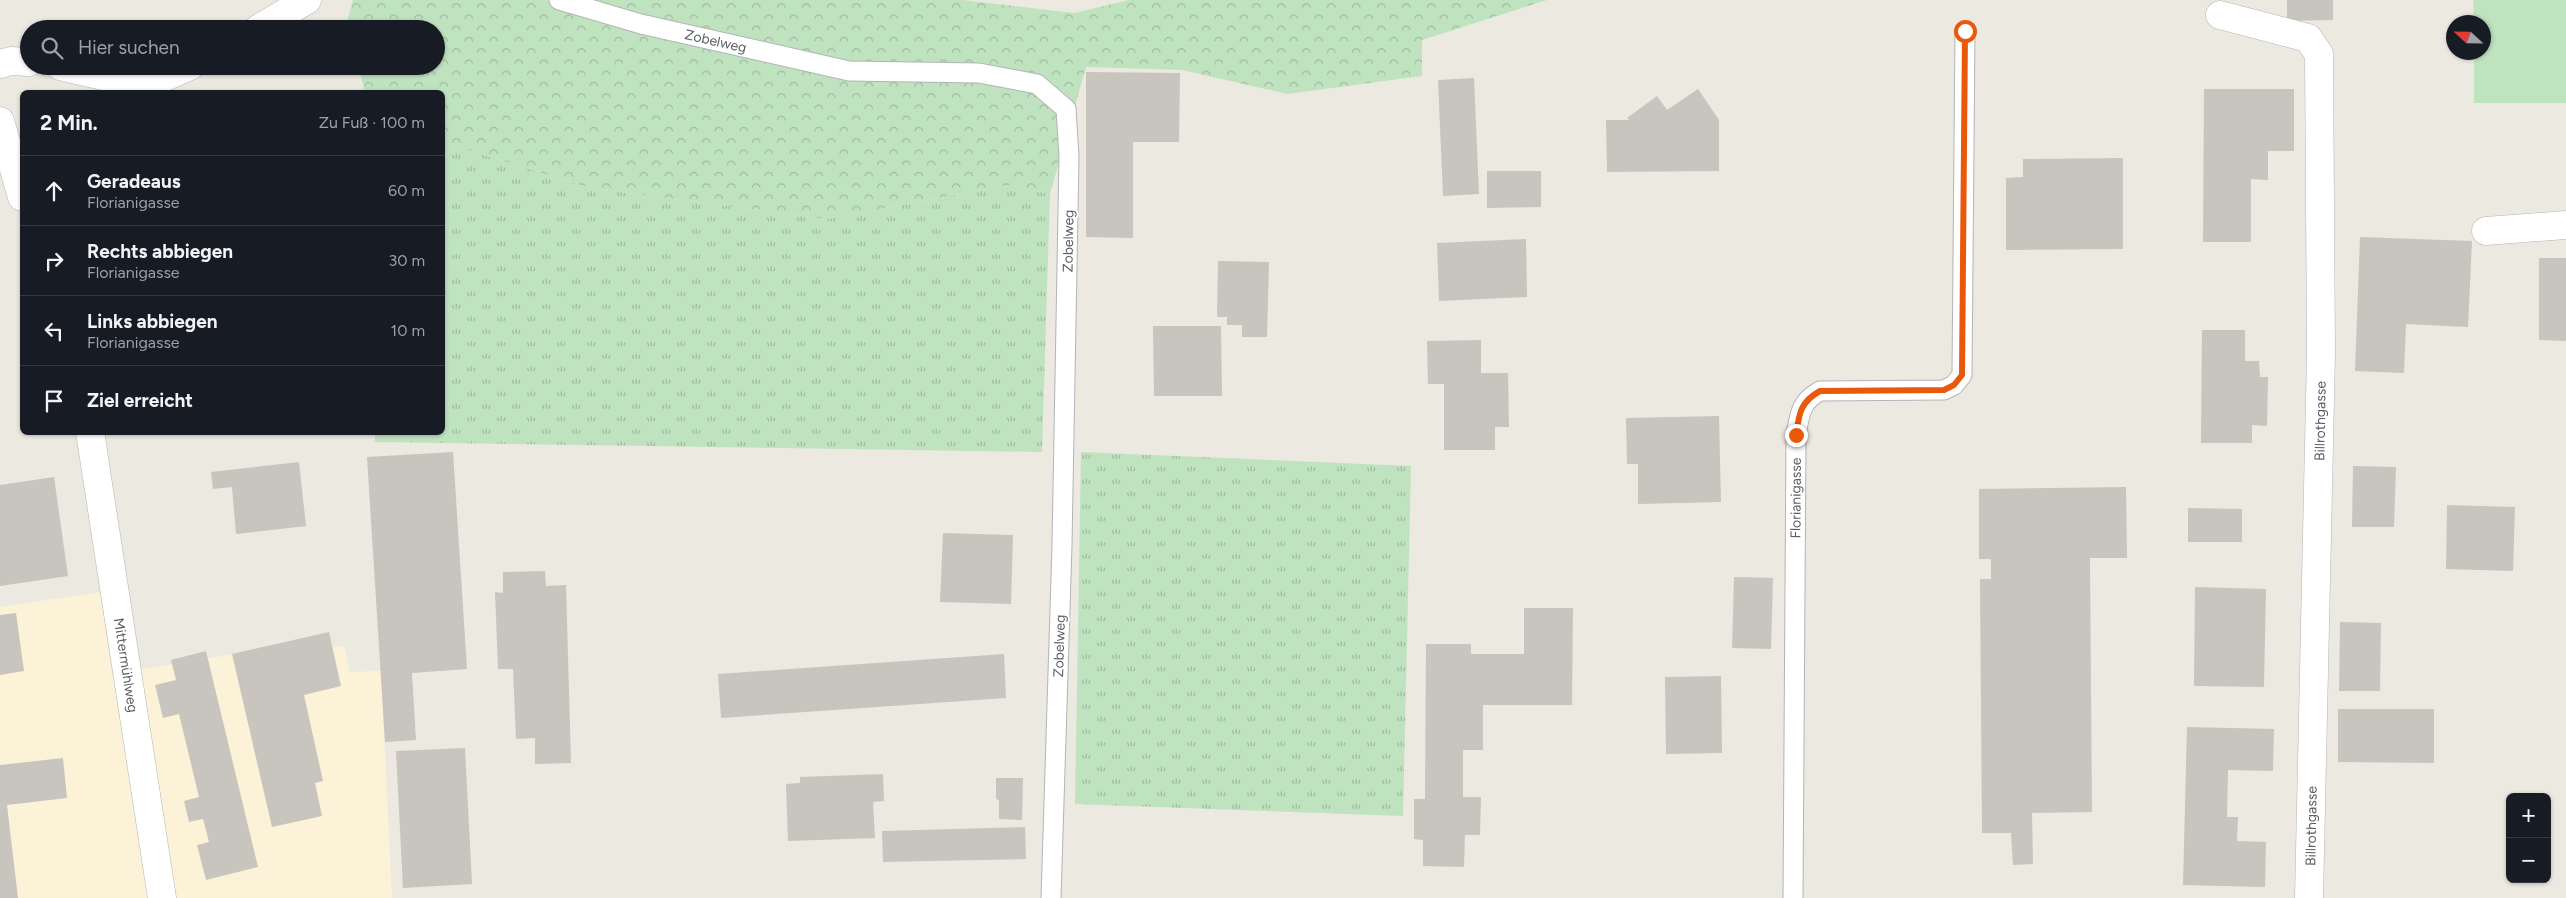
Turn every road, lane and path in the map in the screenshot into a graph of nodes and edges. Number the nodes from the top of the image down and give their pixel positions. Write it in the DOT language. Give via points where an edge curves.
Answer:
graph roads {
  1 [pos="307,0"];
  2 [pos="559,0"];
  3 [pos="2220,15"];
  4 [pos="273,20"];
  5 [pos="1965,31"];
  6 [pos="20,62"];
  7 [pos="0,64"];
  8 [pos="99,75"];
  9 [pos="170,75"];
  10 [pos="0,121"];
  11 [pos="20,190"];
  12 [pos="2566,225"];
  13 [pos="2486,231"];
  14 [pos="90,435"];
  15 [pos="162,898"];
  16 [pos="1051,898"];
  17 [pos="1792,898"];
  18 [pos="2310,898"];
  1 -- 4 [label="street"];
  2 -- 16 [label="lane, Zobelweg" via="641,24 849,71 979,73 1038,84 1066,108 1069,156 1063,535"];
  3 -- 18 [label="street, Billrothgasse" via="2308,38 2318,54 2321,353"];
  5 -- 17 [label="lane, Florianigasse" via="1962,375 1954,385 1944,390 1820,391 1807,398 1799,415 1796,435"];
  6 -- 7 [label="street"];
  8 -- 9 [label="street" via="121,80"];
  10 -- 11 [label="street"];
  12 -- 13 [label="street"];
  14 -- 15 [label="street, Mittermühlweg"];
}
